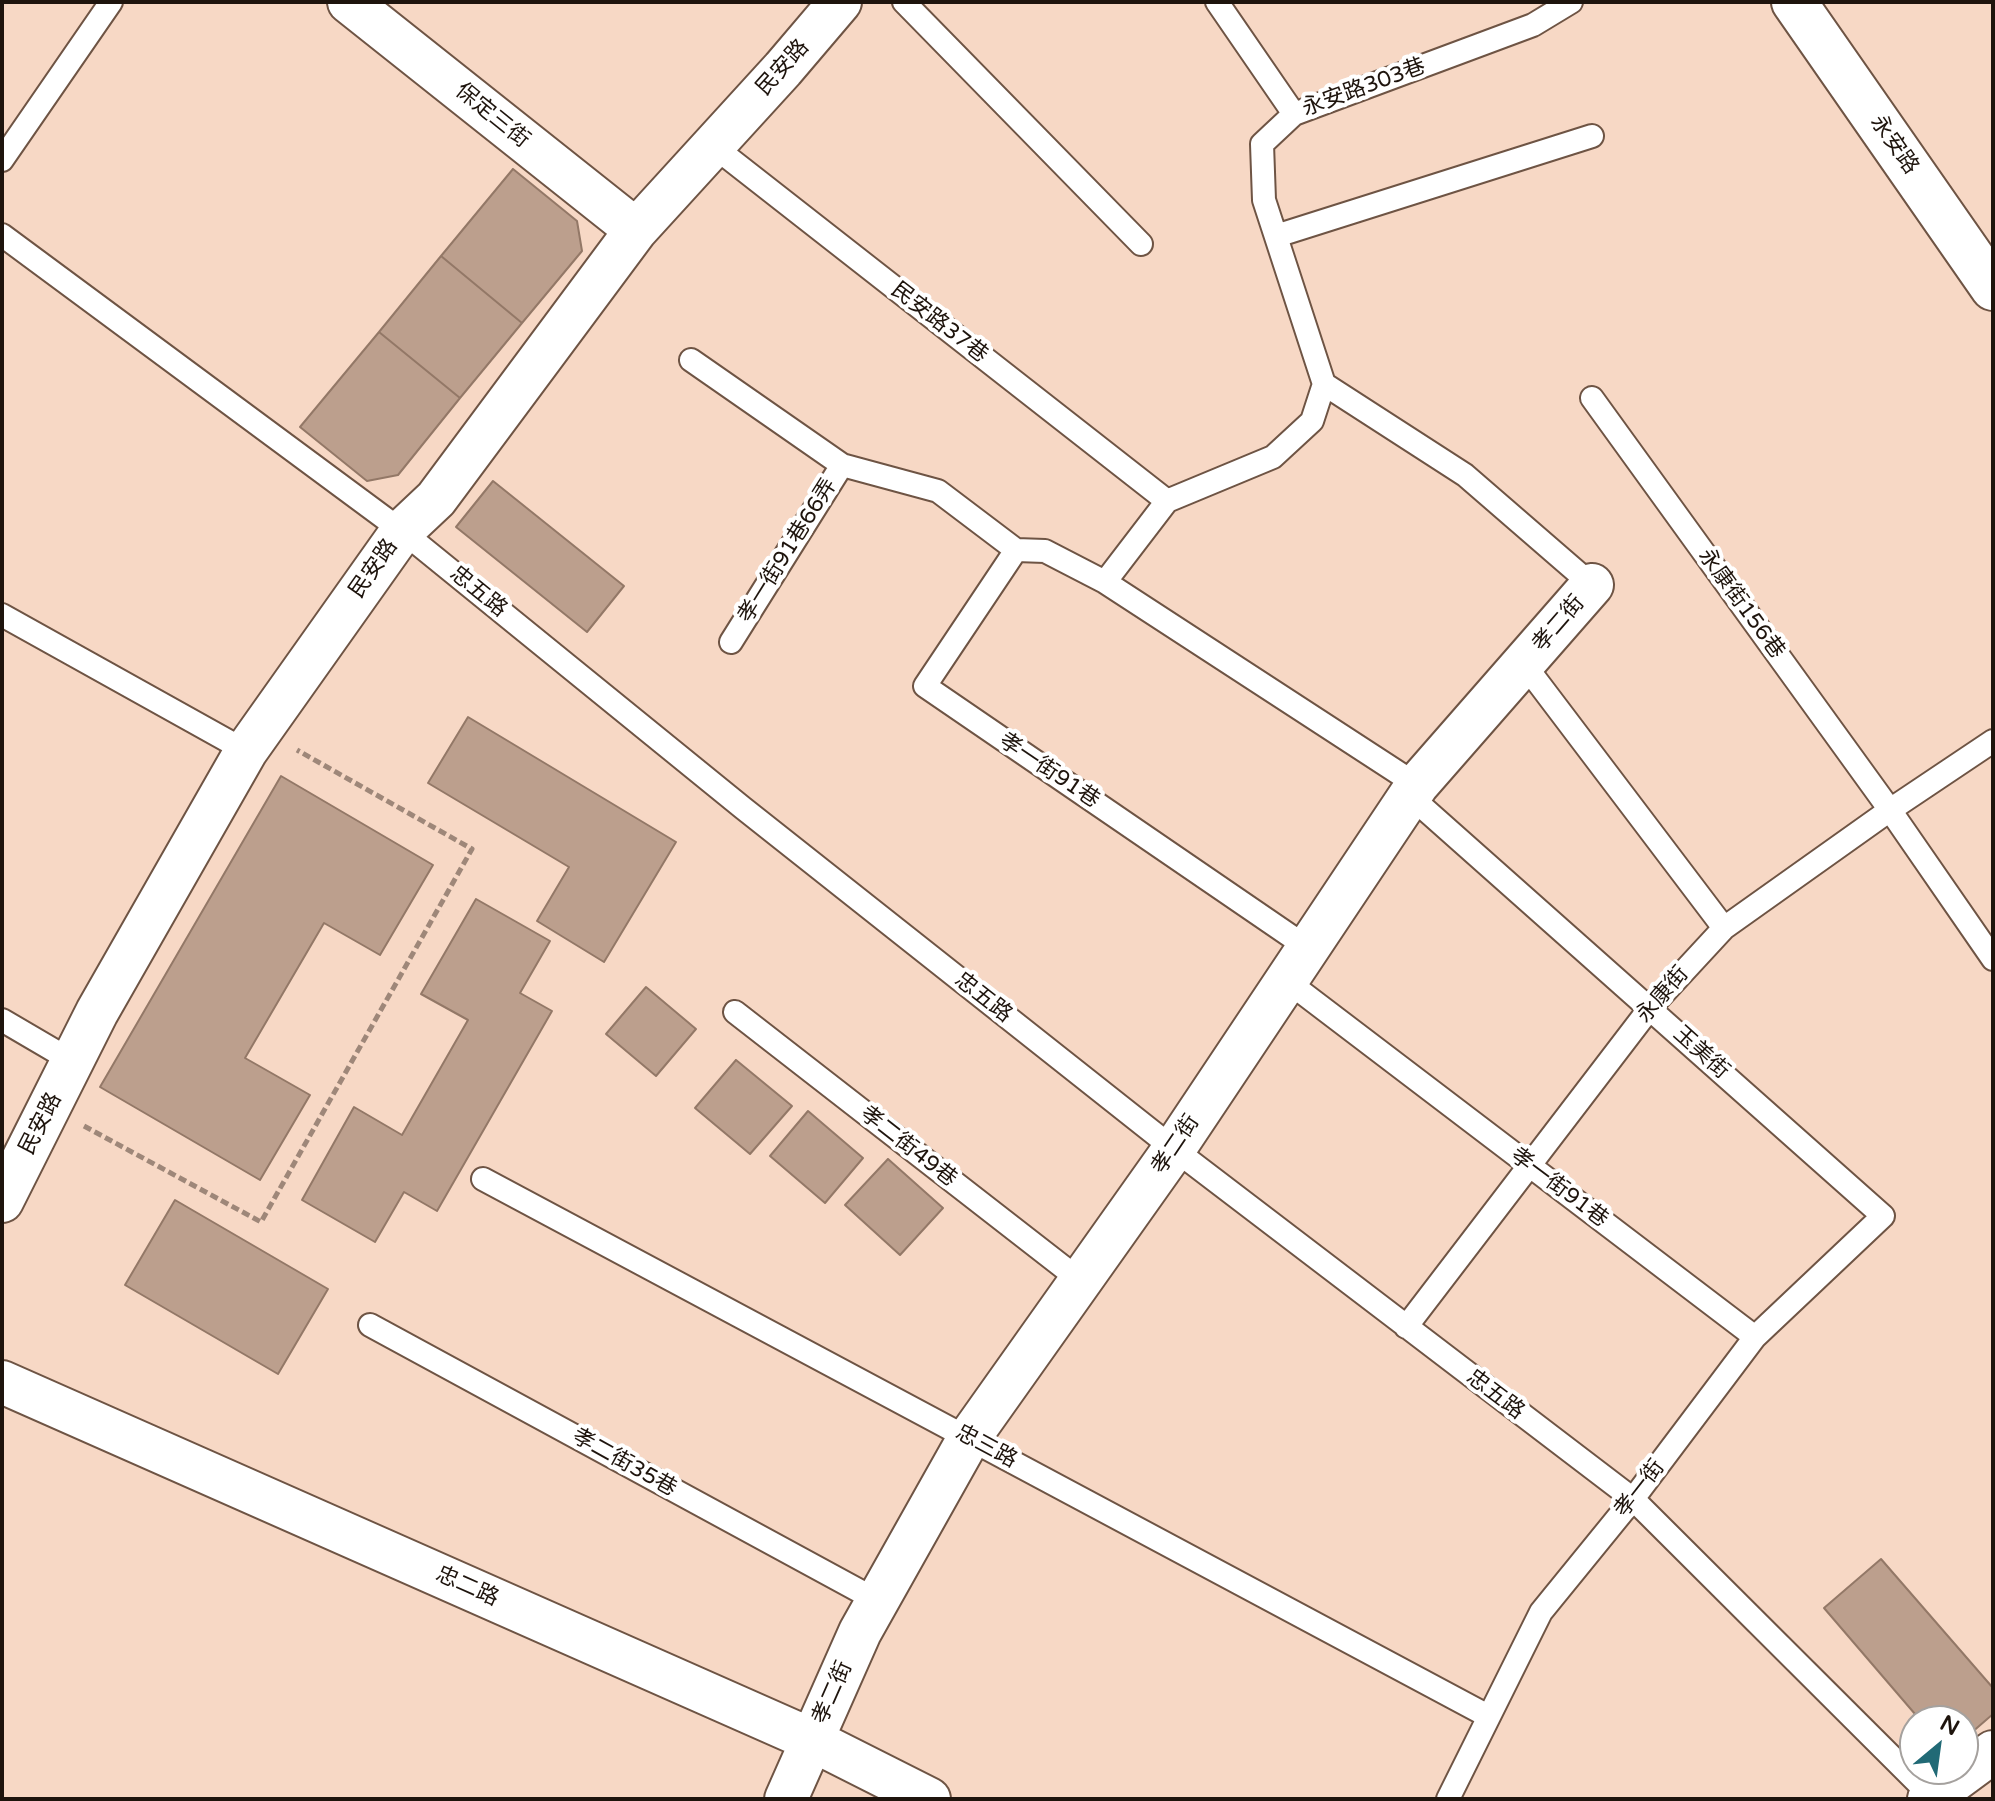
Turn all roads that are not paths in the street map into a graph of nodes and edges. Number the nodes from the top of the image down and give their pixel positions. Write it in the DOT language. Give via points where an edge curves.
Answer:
graph roads {
  1 [pos="111,2"];
  2 [pos="349,2"];
  3 [pos="840,2"];
  4 [pos="904,2"];
  5 [pos="1217,2"];
  6 [pos="1571,2"];
  7 [pos="1794,2"];
  8 [pos="1294,114"];
  9 [pos="1592,136"];
  10 [pos="712,145"];
  11 [pos="2,160"];
  12 [pos="636,230"];
  13 [pos="2,235"];
  14 [pos="1276,236"];
  15 [pos="1141,244"];
  16 [pos="1993,288"];
  17 [pos="691,360"];
  18 [pos="1324,384"];
  19 [pos="1592,398"];
  20 [pos="842,465"];
  21 [pos="1167,501"];
  22 [pos="402,531"];
  23 [pos="1016,550"];
  24 [pos="1105,582"];
  25 [pos="1592,585"];
  26 [pos="2,615"];
  27 [pos="731,642"];
  28 [pos="1524,664"];
  29 [pos="253,740"];
  30 [pos="1993,741"];
  31 [pos="1413,791"];
  32 [pos="1890,810"];
  33 [pos="1724,928"];
  34 [pos="1993,959"];
  35 [pos="1298,964"];
  36 [pos="1650,1008"];
  37 [pos="735,1012"];
  38 [pos="2,1020"];
  39 [pos="72,1061"];
  40 [pos="1174,1149"];
  41 [pos="1529,1166"];
  42 [pos="483,1179"];
  43 [pos="2,1201"];
  44 [pos="1883,1216"];
  45 [pos="1081,1281"];
  46 [pos="370,1325"];
  47 [pos="1406,1327"];
  48 [pos="1755,1337"];
  49 [pos="2,1382"];
  50 [pos="969,1438"];
  51 [pos="1633,1499"];
  52 [pos="878,1601"];
  53 [pos="1488,1716"];
  54 [pos="812,1740"];
  55 [pos="1993,1752"];
  56 [pos="1931,1798"];
  57 [pos="786,1799"];
  58 [pos="929,1799"];
  59 [pos="1448,1799"];
  1 -- 11 [label="lane"];
  2 -- 12 [label="street, 保定三街"];
  3 -- 10 [label="street, 民安路"];
  4 -- 15 [label="lane"];
  5 -- 8 [label="lane"];
  6 -- 8 [label="lane, 永安路303巷" via="1533,25"];
  7 -- 16 [label="main road, 永安路"];
  8 -- 14 [label="lane, 永安路303巷" via="1262,144 1264,200"];
  9 -- 14 [label="lane"];
  10 -- 12 [label="street, 民安路"];
  10 -- 21 [label="lane, 民安路37巷"];
  12 -- 22 [label="street, 民安路" via="436,499"];
  13 -- 22 [label="lane, 忠五路"];
  14 -- 18 [label="lane, 永安路303巷"];
  17 -- 20 [label="lane"];
  18 -- 21 [label="lane" via="1312,421 1273,457"];
  18 -- 25 [label="lane" via="1465,475"];
  19 -- 32 [label="lane, 永康街156巷"];
  20 -- 23 [label="lane, 孝一街91巷66弄" via="938,491"];
  20 -- 27 [label="lane, 孝一街91巷66弄"];
  21 -- 24 [label="lane"];
  22 -- 29 [label="street, 民安路"];
  22 -- 40 [label="lane, 忠五路"];
  23 -- 24 [label="lane, 玉美街" via="1045,551"];
  23 -- 35 [label="lane, 孝一街91巷" via="925,686"];
  24 -- 31 [label="lane, 玉美街"];
  25 -- 28 [label="street, 孝二街"];
  26 -- 29 [label="lane"];
  28 -- 31 [label="street, 孝二街"];
  28 -- 33 [label="lane"];
  29 -- 39 [label="street, 民安路"];
  30 -- 32 [label="lane, 永康街"];
  31 -- 35 [label="street, 孝二街"];
  31 -- 36 [label="lane, 玉美街"];
  32 -- 33 [label="lane, 永康街"];
  32 -- 34 [label="lane, 永康街156巷"];
  33 -- 36 [label="lane, 永康街"];
  35 -- 40 [label="street, 孝二街"];
  35 -- 41 [label="lane, 孝一街91巷"];
  36 -- 41 [label="lane, 永康街"];
  36 -- 44 [label="lane, 玉美街"];
  37 -- 45 [label="lane, 孝二街49巷"];
  38 -- 39 [label="lane"];
  39 -- 43 [label="street, 民安路"];
  40 -- 45 [label="street, 孝二街"];
  40 -- 47 [label="lane, 忠五路"];
  41 -- 47 [label="lane, 永康街"];
  41 -- 48 [label="lane, 孝一街91巷"];
  42 -- 50 [label="lane, 忠三路"];
  44 -- 48 [label="lane, 孝一街"];
  45 -- 50 [label="street, 孝二街"];
  46 -- 52 [label="lane, 孝二街35巷"];
  47 -- 51 [label="lane, 忠五路"];
  48 -- 51 [label="lane, 孝一街"];
  49 -- 54 [label="street, 忠二路"];
  50 -- 52 [label="street, 孝二街"];
  50 -- 53 [label="lane, 忠三路"];
  51 -- 53 [label="lane, 孝一街" via="1541,1612"];
  51 -- 56 [label="lane, 忠五路"];
  52 -- 54 [label="street, 孝二街"];
  53 -- 59 [label="lane, 孝一街"];
  54 -- 57 [label="street, 孝二街"];
  54 -- 58 [label="street, 忠二路"];
  55 -- 56 [label="street"];
}
